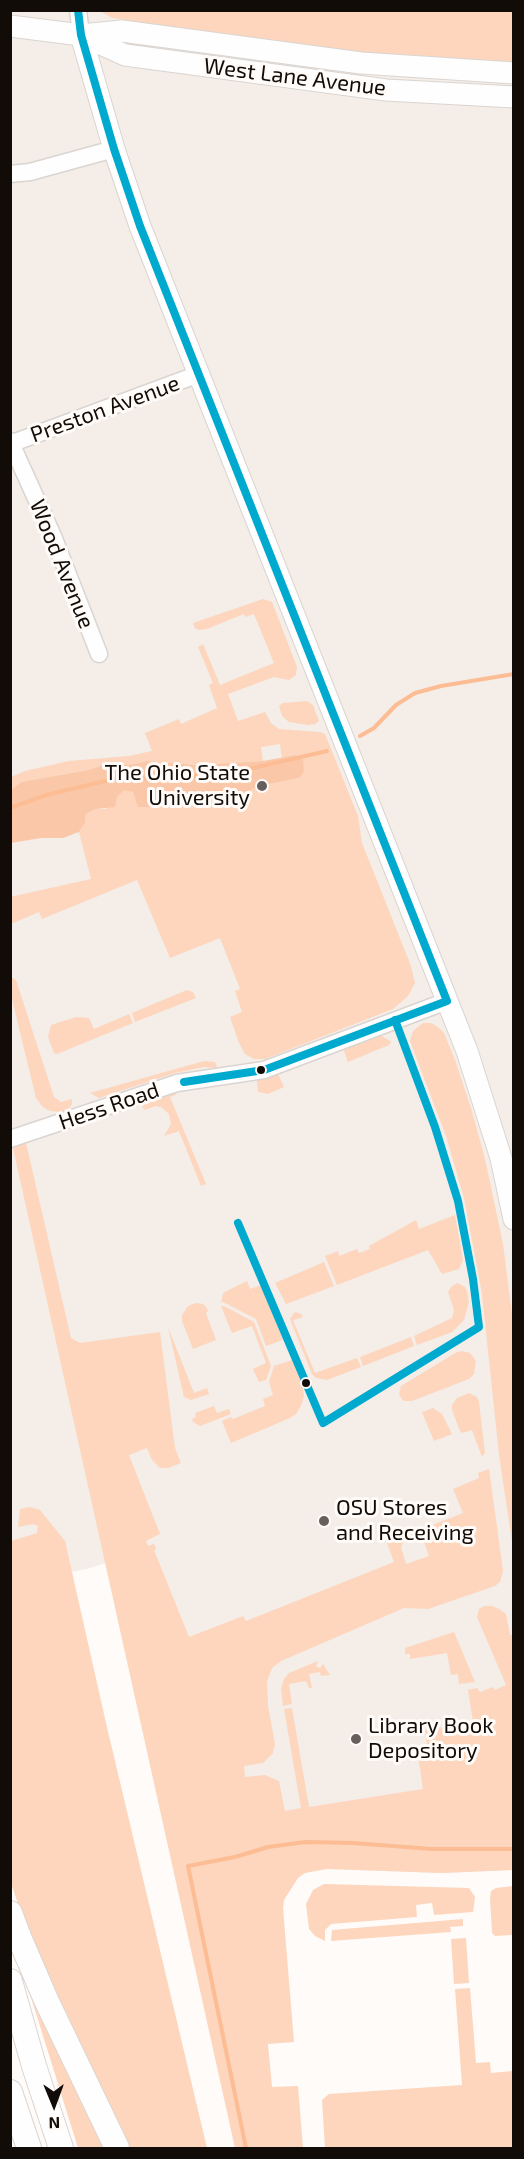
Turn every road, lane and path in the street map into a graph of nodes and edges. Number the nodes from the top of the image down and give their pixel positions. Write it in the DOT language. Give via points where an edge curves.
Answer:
graph roads {
  1 [pos="78,10"];
  2 [pos="10,26"];
  3 [pos="81,35"];
  4 [pos="513,73"];
  5 [pos="513,97"];
  6 [pos="114,149"];
  7 [pos="10,174"];
  8 [pos="199,374"];
  9 [pos="11,443"];
  10 [pos="99,654"];
  11 [pos="447,1001"];
  12 [pos="10,1139"];
  13 [pos="513,1220"];
  14 [pos="10,1913"];
  15 [pos="10,1981"];
  16 [pos="10,2092"];
  17 [pos="28,2148"];
  18 [pos="61,2148"];
  19 [pos="117,2148"];
  1 -- 3 [label="street"];
  2 -- 3 [label="main road, West Lane Avenue"];
  3 -- 4 [label="main road, West Lane Avenue" via="122,31 361,63"];
  3 -- 5 [label="main road, West Lane Avenue" via="125,55 155,60 386,90"];
  3 -- 6 [label="main road"];
  6 -- 7 [label="street"];
  6 -- 8 [label="main road"];
  8 -- 9 [label="street, Preston Avenue"];
  8 -- 11 [label="main road"];
  9 -- 10 [label="street, Wood Avenue"];
  11 -- 12 [label="street, Hess Road" via="264,1070 177,1083"];
  11 -- 13 [label="main road" via="501,1158"];
  14 -- 19 [label="highway" via="47,2002"];
  15 -- 18 [label="highway"];
  16 -- 17 [label="highway"];
}
